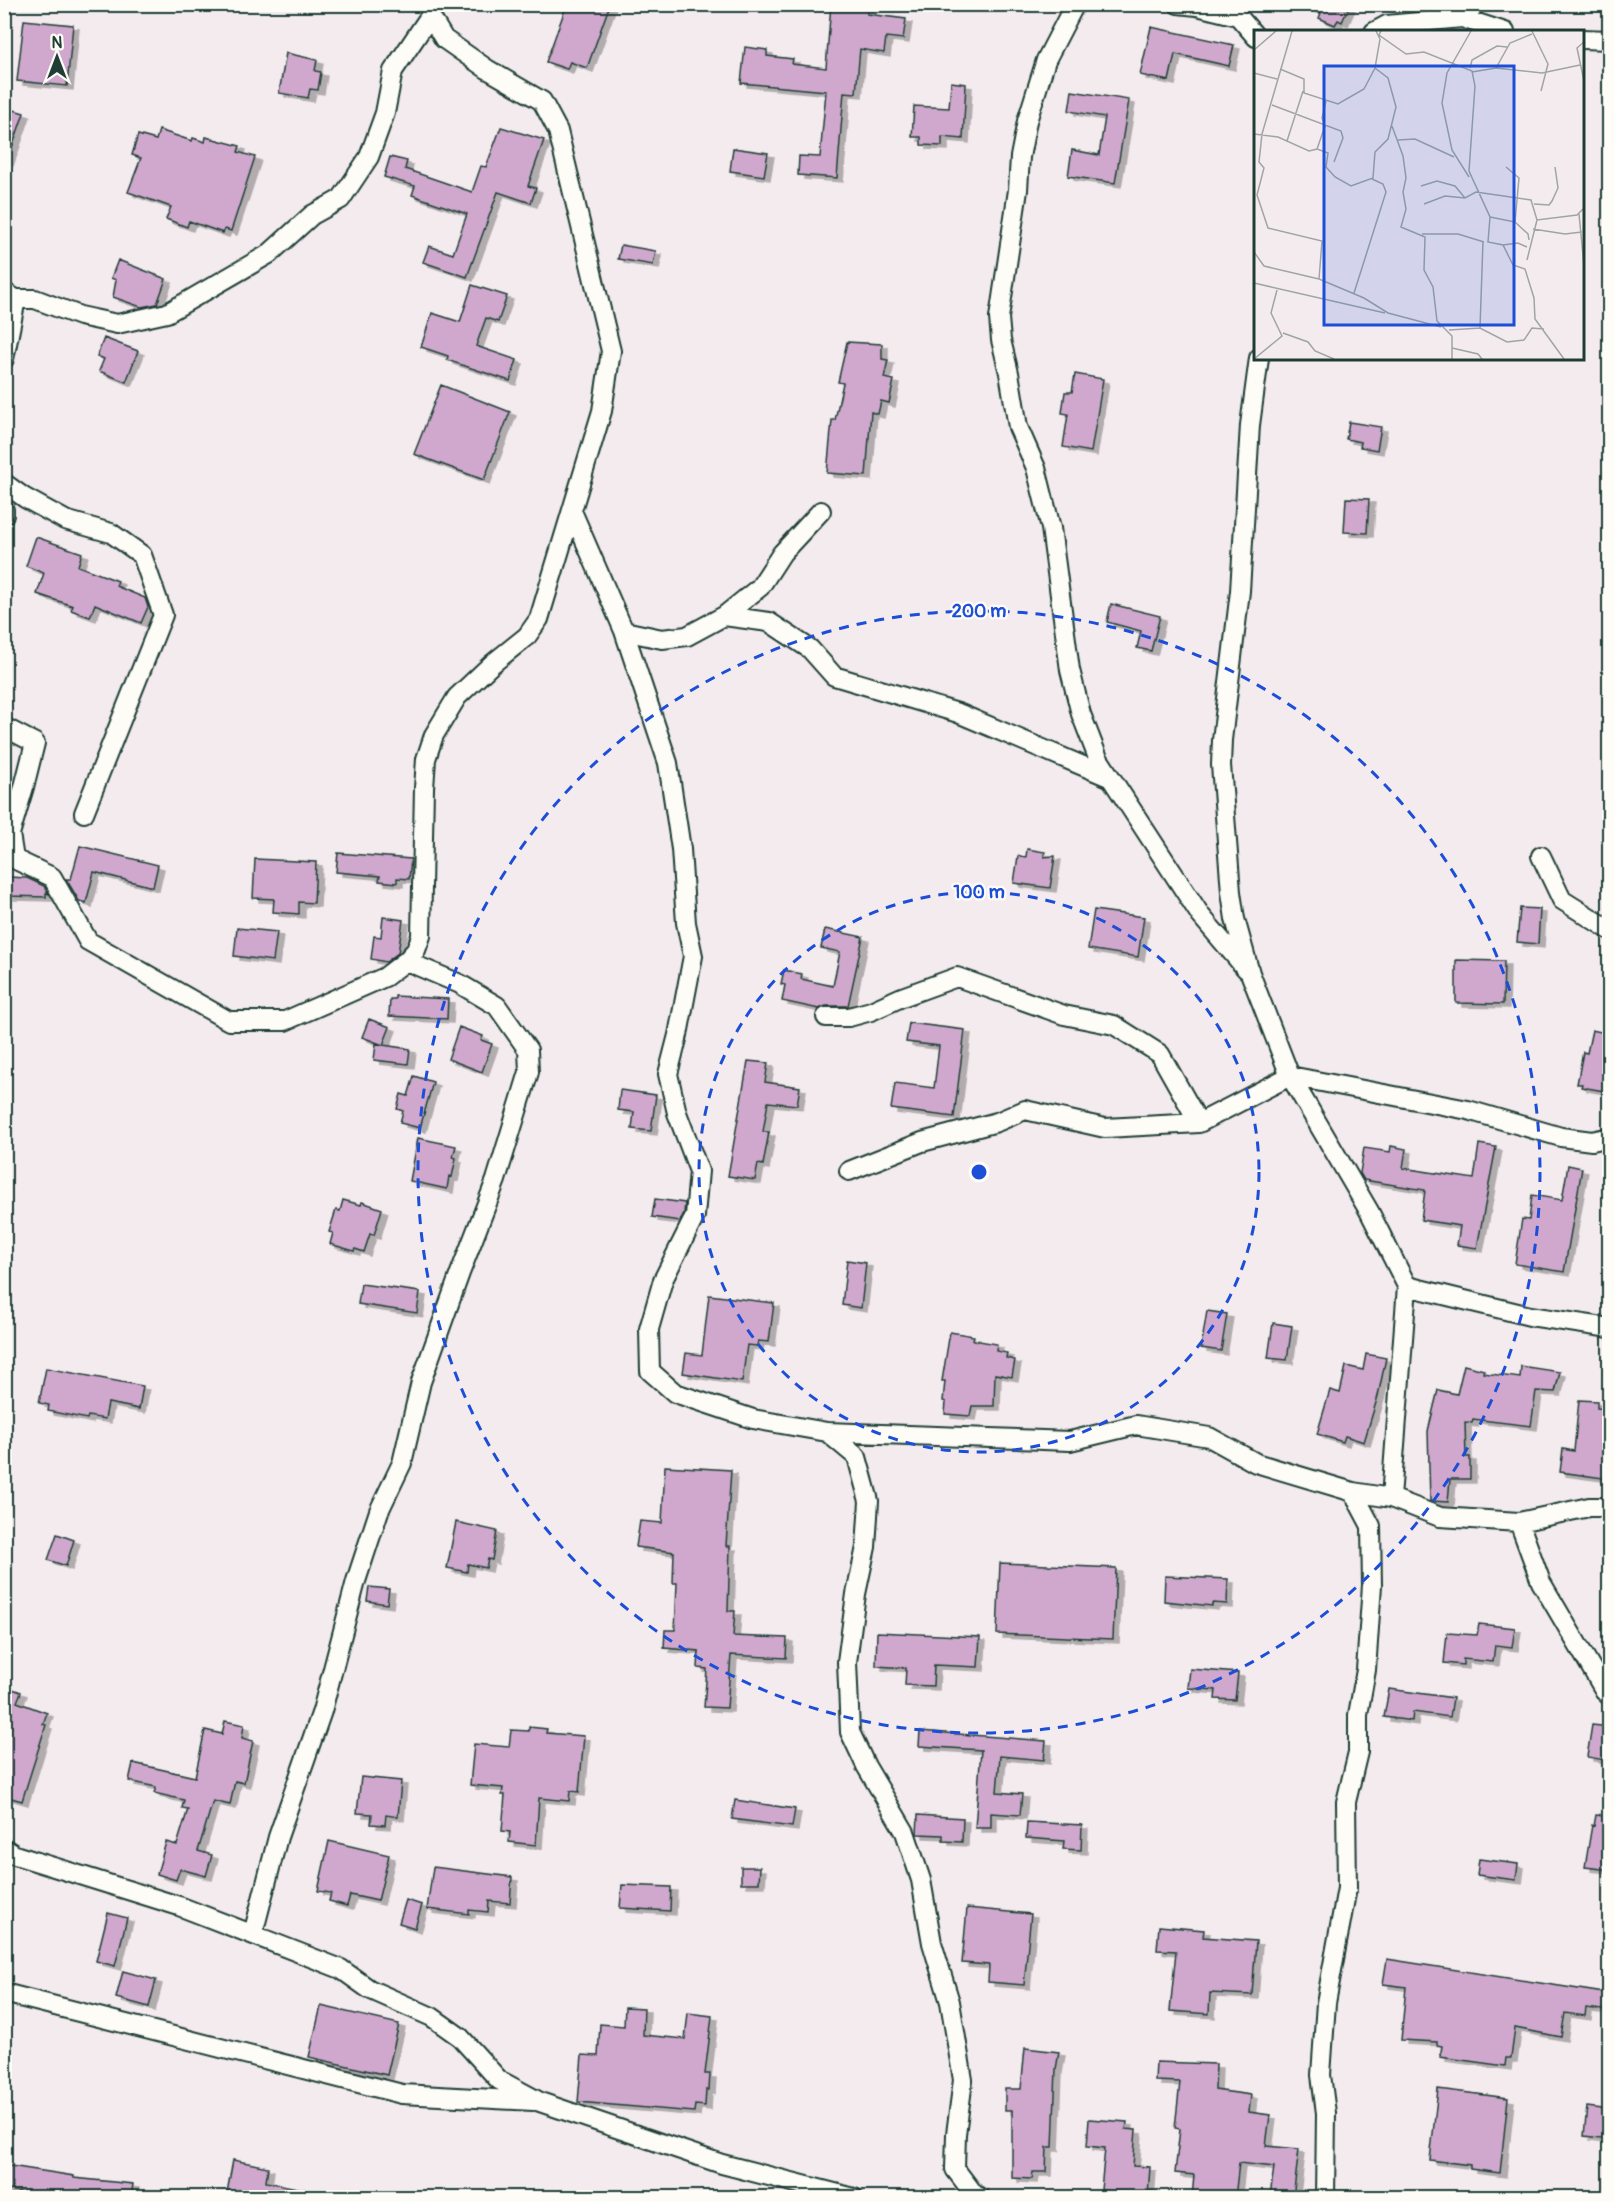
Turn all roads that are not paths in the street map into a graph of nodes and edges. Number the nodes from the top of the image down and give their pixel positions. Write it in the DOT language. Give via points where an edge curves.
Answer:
graph roads {
  1 [pos="1075,4"];
  2 [pos="1178,4"];
  3 [pos="1476,4"];
  4 [pos="431,10"];
  5 [pos="1237,10"];
  6 [pos="1462,18"];
  7 [pos="1378,30"];
  8 [pos="1499,30"];
  9 [pos="1254,35"];
  10 [pos="1584,39"];
  11 [pos="1610,40"];
  12 [pos="10,296"];
  13 [pos="4,359"];
  14 [pos="1259,360"];
  15 [pos="4,483"];
  16 [pos="4,510"];
  17 [pos="572,512"];
  18 [pos="822,512"];
  19 [pos="4,515"];
  20 [pos="724,616"];
  21 [pos="624,631"];
  22 [pos="4,727"];
  23 [pos="1109,777"];
  24 [pos="84,813"];
  25 [pos="1541,856"];
  26 [pos="1610,930"];
  27 [pos="406,961"];
  28 [pos="1250,973"];
  29 [pos="826,1017"];
  30 [pos="1290,1076"];
  31 [pos="1199,1122"];
  32 [pos="1610,1137"];
  33 [pos="849,1171"];
  34 [pos="1407,1286"];
  35 [pos="1610,1328"];
  36 [pos="827,1432"];
  37 [pos="1353,1492"];
  38 [pos="1391,1498"];
  39 [pos="1610,1507"];
  40 [pos="1519,1522"];
  41 [pos="1610,1696"];
  42 [pos="4,1848"];
  43 [pos="253,1934"];
  44 [pos="4,1993"];
  45 [pos="540,2102"];
  46 [pos="854,2198"];
  47 [pos="981,2198"];
  48 [pos="1325,2198"];
  1 -- 23 [label="street" via="1046,60 1027,121 999,318 1018,428 1036,468 1051,528 1081,714"];
  2 -- 5 [label="street"];
  3 -- 6 [label="street"];
  4 -- 12 [label="street" via="393,71 385,112 369,157 341,199 312,215 269,254 167,313 117,324 80,316 35,299"];
  4 -- 17 [label="street" via="444,39 542,101 558,131 611,351 602,411"];
  5 -- 9 [label="street"];
  6 -- 7 [label="street" via="1387,25"];
  6 -- 8 [label="street"];
  10 -- 11 [label="street"];
  12 -- 13 [label="street"];
  14 -- 28 [label="street" via="1221,765 1231,892"];
  15 -- 24 [label="street" via="65,520 111,533 142,555 163,615"];
  16 -- 19 [label="street"];
  17 -- 21 [label="street"];
  17 -- 27 [label="street" via="539,619 527,636 457,697 434,735 426,759 424,788 421,936"];
  18 -- 20 [label="street" via="782,553 760,587"];
  20 -- 21 [label="street" via="687,636 662,639"];
  20 -- 23 [label="street" via="769,622 810,649 834,676 958,713"];
  21 -- 36 [label="street" via="668,763 693,956 668,1074 676,1113 699,1171 695,1216 663,1280 648,1329 650,1371 675,1393 753,1419"];
  22 -- 27 [label="street" via="35,743 10,834 14,859 52,877 88,941 146,975 229,1021 285,1021 385,976"];
  23 -- 28 [label="street" via="1201,916"];
  25 -- 26 [label="street" via="1562,900"];
  27 -- 43 [label="street" via="497,1006 528,1050 529,1072 496,1180 421,1382 402,1463 379,1511 356,1581 322,1711 278,1837"];
  28 -- 30 [label="street"];
  29 -- 31 [label="street" via="849,1017 871,1011 957,977 1064,1015 1114,1025 1160,1054"];
  30 -- 31 [label="street"];
  30 -- 32 [label="street" via="1468,1110 1561,1137 1592,1141"];
  30 -- 34 [label="street"];
  31 -- 33 [label="street" via="1105,1128 1025,1110 997,1122 922,1142"];
  34 -- 35 [label="street" via="1530,1316"];
  34 -- 38 [label="street"];
  36 -- 37 [label="street" via="1070,1441 1136,1425 1209,1437 1256,1463"];
  36 -- 47 [label="street" via="856,1457 869,1501 866,1547 847,1662 850,1732 905,1832 921,1880 932,1943 950,2002 963,2080 955,2169"];
  37 -- 38 [label="street"];
  37 -- 48 [label="street" via="1371,1526 1372,1585 1366,1670 1358,1715 1358,1752 1346,1802 1347,1888 1326,2003 1321,2075 1326,2113"];
  38 -- 40 [label="street" via="1440,1516"];
  39 -- 40 [label="street" via="1589,1507"];
  40 -- 41 [label="street" via="1541,1582"];
  42 -- 43 [label="street" via="15,1855 179,1906"];
  43 -- 45 [label="street" via="341,1968 369,1989 432,2017 460,2037 499,2080"];
  44 -- 45 [label="street" via="402,2094"];
  45 -- 46 [label="street" via="722,2164"];
}
